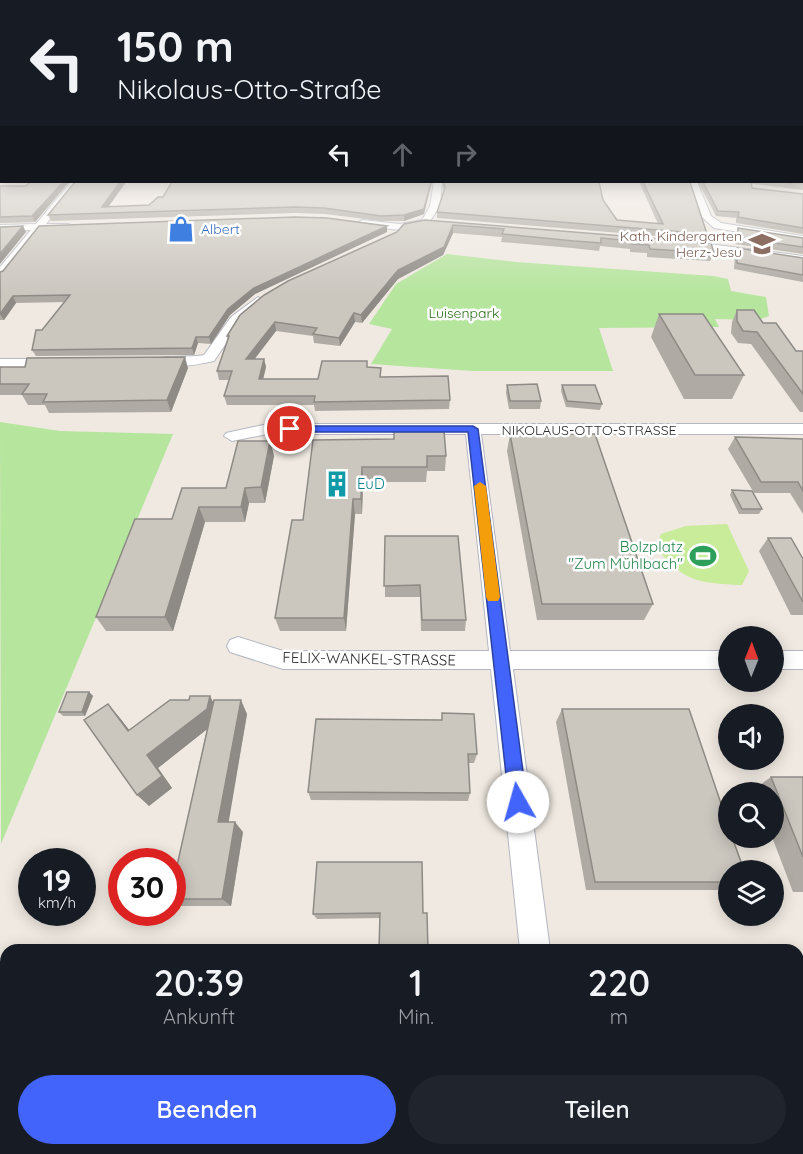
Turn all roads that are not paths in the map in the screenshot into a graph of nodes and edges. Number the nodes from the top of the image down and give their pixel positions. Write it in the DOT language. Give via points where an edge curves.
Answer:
graph roads {
  1 [pos="71,187"];
  2 [pos="437,187"];
  3 [pos="695,187"];
  4 [pos="346,221"];
  5 [pos="425,222"];
  6 [pos="436,223"];
  7 [pos="79,226"];
  8 [pos="400,226"];
  9 [pos="718,226"];
  10 [pos="38,227"];
  11 [pos="0,228"];
  12 [pos="803,238"];
  13 [pos="382,240"];
  14 [pos="668,242"];
  15 [pos="715,246"];
  16 [pos="803,259"];
  17 [pos="0,274"];
  18 [pos="268,295"];
  19 [pos="0,363"];
  20 [pos="66,363"];
  21 [pos="147,363"];
  22 [pos="473,429"];
  23 [pos="803,429"];
  24 [pos="232,436"];
  25 [pos="238,646"];
  26 [pos="501,660"];
  27 [pos="718,660"];
  28 [pos="784,660"];
  29 [pos="803,660"];
  30 [pos="534,944"];
  1 -- 10 [label="street"];
  2 -- 5 [label="street" via="435,206"];
  3 -- 9 [label="street" via="707,217"];
  4 -- 8 [label="street"];
  5 -- 6 [label="street"];
  5 -- 8 [label="street"];
  7 -- 10 [label="street"];
  8 -- 13 [label="street"];
  9 -- 12 [label="street"];
  9 -- 15 [label="street" via="710,231"];
  10 -- 11 [label="street"];
  10 -- 17 [label="street"];
  14 -- 15 [label="street"];
  15 -- 16 [label="street"];
  18 -- 21 [label="street" via="235,320 209,358"];
  19 -- 20 [label="street"];
  22 -- 23 [label="street, NIKOLAUS-OTTO-STRASSE"];
  22 -- 24 [label="street, NIKOLAUS-OTTO-STRASSE" via="268,429"];
  22 -- 26 [label="street"];
  25 -- 26 [label="street, FELIX-WANKEL-STRASSE" via="283,660"];
  26 -- 27 [label="street, FELIX-WANKEL-STRASSE"];
  26 -- 30 [label="street"];
  28 -- 29 [label="street"];
}
